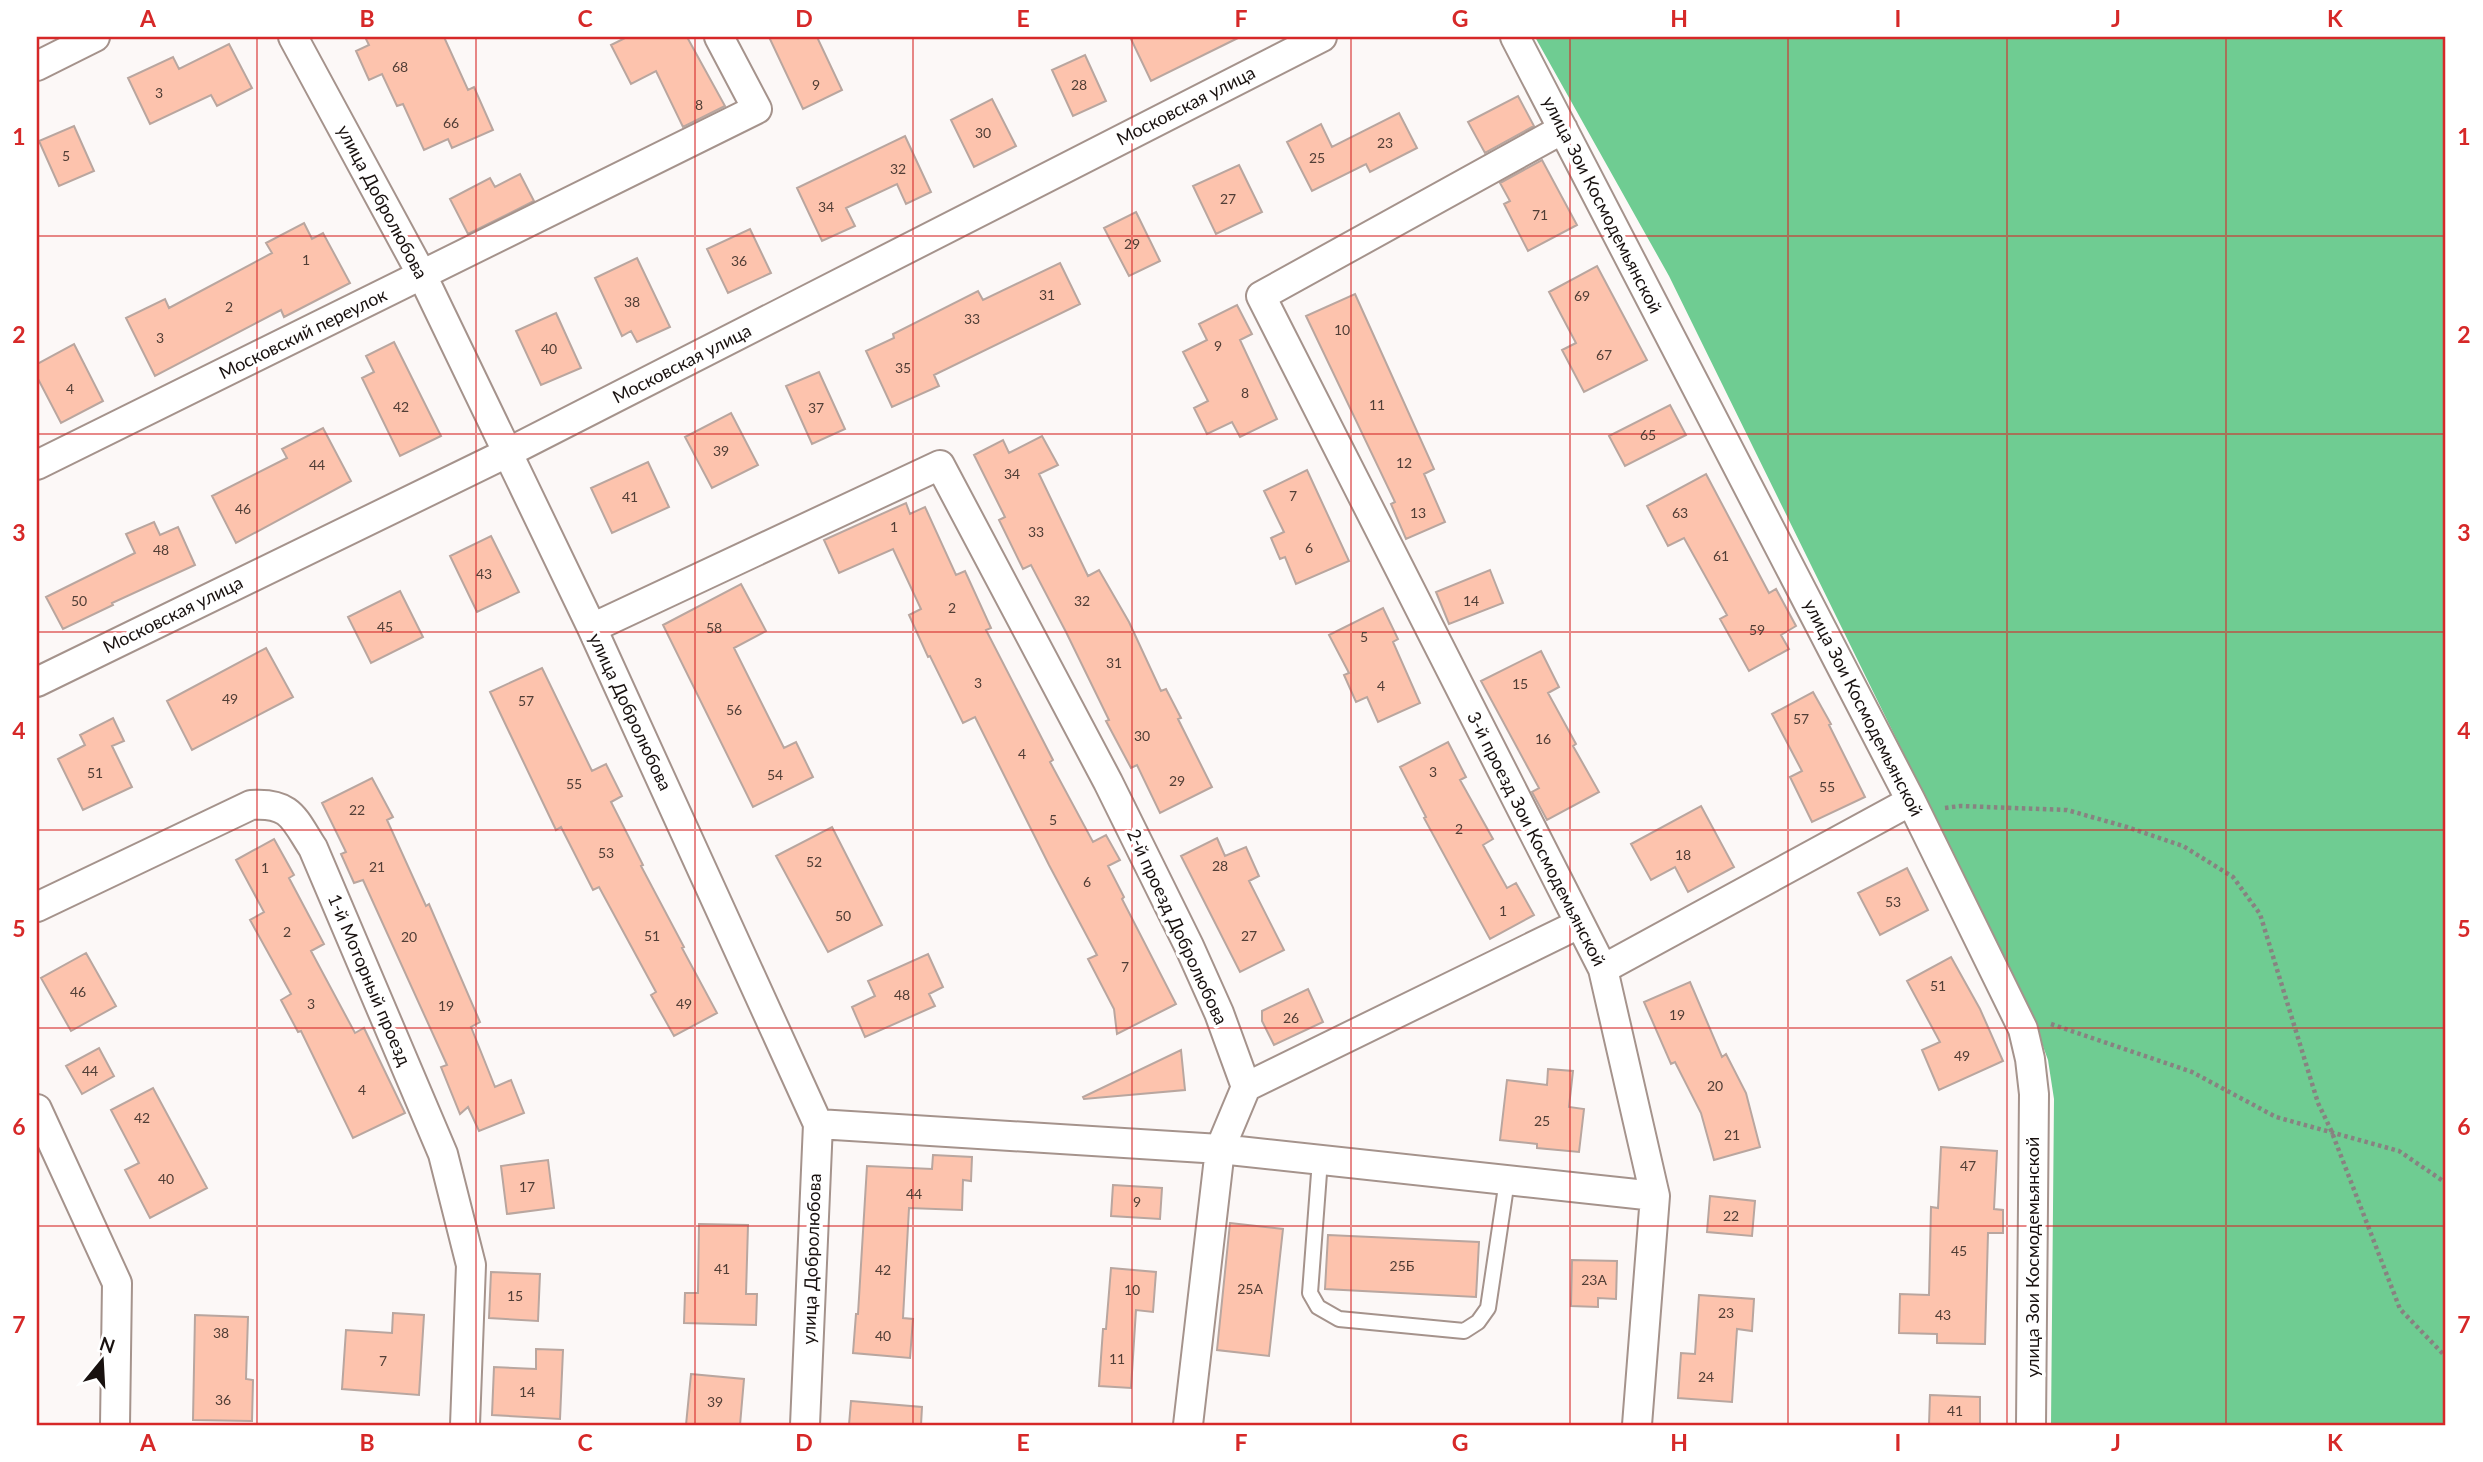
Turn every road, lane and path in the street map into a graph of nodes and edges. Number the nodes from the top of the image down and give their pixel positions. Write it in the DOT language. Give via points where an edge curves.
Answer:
graph roads {
  1 [pos="95,37"];
  2 [pos="293,37"];
  3 [pos="719,37"];
  4 [pos="1322,37"];
  5 [pos="1515,37"];
  6 [pos="37,66"];
  7 [pos="1563,129"];
  8 [pos="422,275"];
  9 [pos="507,453"];
  10 [pos="37,465"];
  11 [pos="592,628"];
  12 [pos="37,682"];
  13 [pos="1914,806"];
  14 [pos="37,907"];
  15 [pos="1579,924"];
  16 [pos="1603,969"];
  17 [pos="2014,1012"];
  18 [pos="1246,1087"];
  19 [pos="37,1109"];
  20 [pos="818,1124"];
  21 [pos="2331,1130"];
  22 [pos="1220,1149"];
  23 [pos="1320,1160"];
  24 [pos="1507,1180"];
  25 [pos="2446,1183"];
  26 [pos="1656,1196"];
  27 [pos="2446,1357"];
  28 [pos="115,1425"];
  29 [pos="465,1425"];
  30 [pos="805,1425"];
  31 [pos="1188,1425"];
  32 [pos="1637,1425"];
  33 [pos="2031,1425"];
  1 -- 6 [label="street"];
  2 -- 8 [label="street, улица Добролюбова"];
  3 -- 8 [label="street, Московский переулок" via="757,109"];
  4 -- 9 [label="street, Московская улица"];
  5 -- 7 [label="street, улица Зои Космодемьянской"];
  7 -- 13 [label="street, улица Зои Космодемьянской"];
  7 -- 15 [label="street, 3-й проезд Зои Космодемьянской" via="1261,296"];
  8 -- 9 [label="street, улица Добролюбова"];
  8 -- 10 [label="street, Московский переулок"];
  9 -- 11 [label="street, улица Добролюбова"];
  9 -- 12 [label="street, Московская улица"];
  11 -- 18 [label="street, 2-й проезд Добролюбова" via="940,465 1189,946"];
  11 -- 20 [label="street, улица Добролюбова"];
  13 -- 16 [label="street"];
  13 -- 17 [label="street, улица Зои Космодемьянской"];
  13 -- 21 [label="path" via="2067,810 2183,846 2233,877 2260,914 2318,1103"];
  14 -- 29 [label="street, 1-й Моторный проезд" via="251,805 271,803 289,813 313,848 443,1154 471,1265"];
  15 -- 16 [label="street, 3-й проезд Зои Космодемьянской"];
  15 -- 18 [label="street"];
  16 -- 26 [label="street, 3-й проезд Зои Космодемьянской"];
  17 -- 21 [label="path" via="2192,1072 2276,1117"];
  17 -- 33 [label="street, улица Зои Космодемьянской" via="2031,1059 2034,1094"];
  18 -- 22 [label="street"];
  19 -- 28 [label="street" via="117,1283"];
  20 -- 22 [label="street"];
  20 -- 30 [label="street, улица Добролюбова"];
  21 -- 25 [label="path" via="2399,1151"];
  21 -- 27 [label="path" via="2400,1309"];
  22 -- 23 [label="street"];
  22 -- 31 [label="street"];
  23 -- 24 [label="street"];
  23 -- 24 [label="lane" via="1310,1293 1318,1307 1339,1319 1464,1331 1478,1322 1488,1308"];
  24 -- 26 [label="street"];
  26 -- 32 [label="street, 3-й проезд Зои Космодемьянской"];
}
